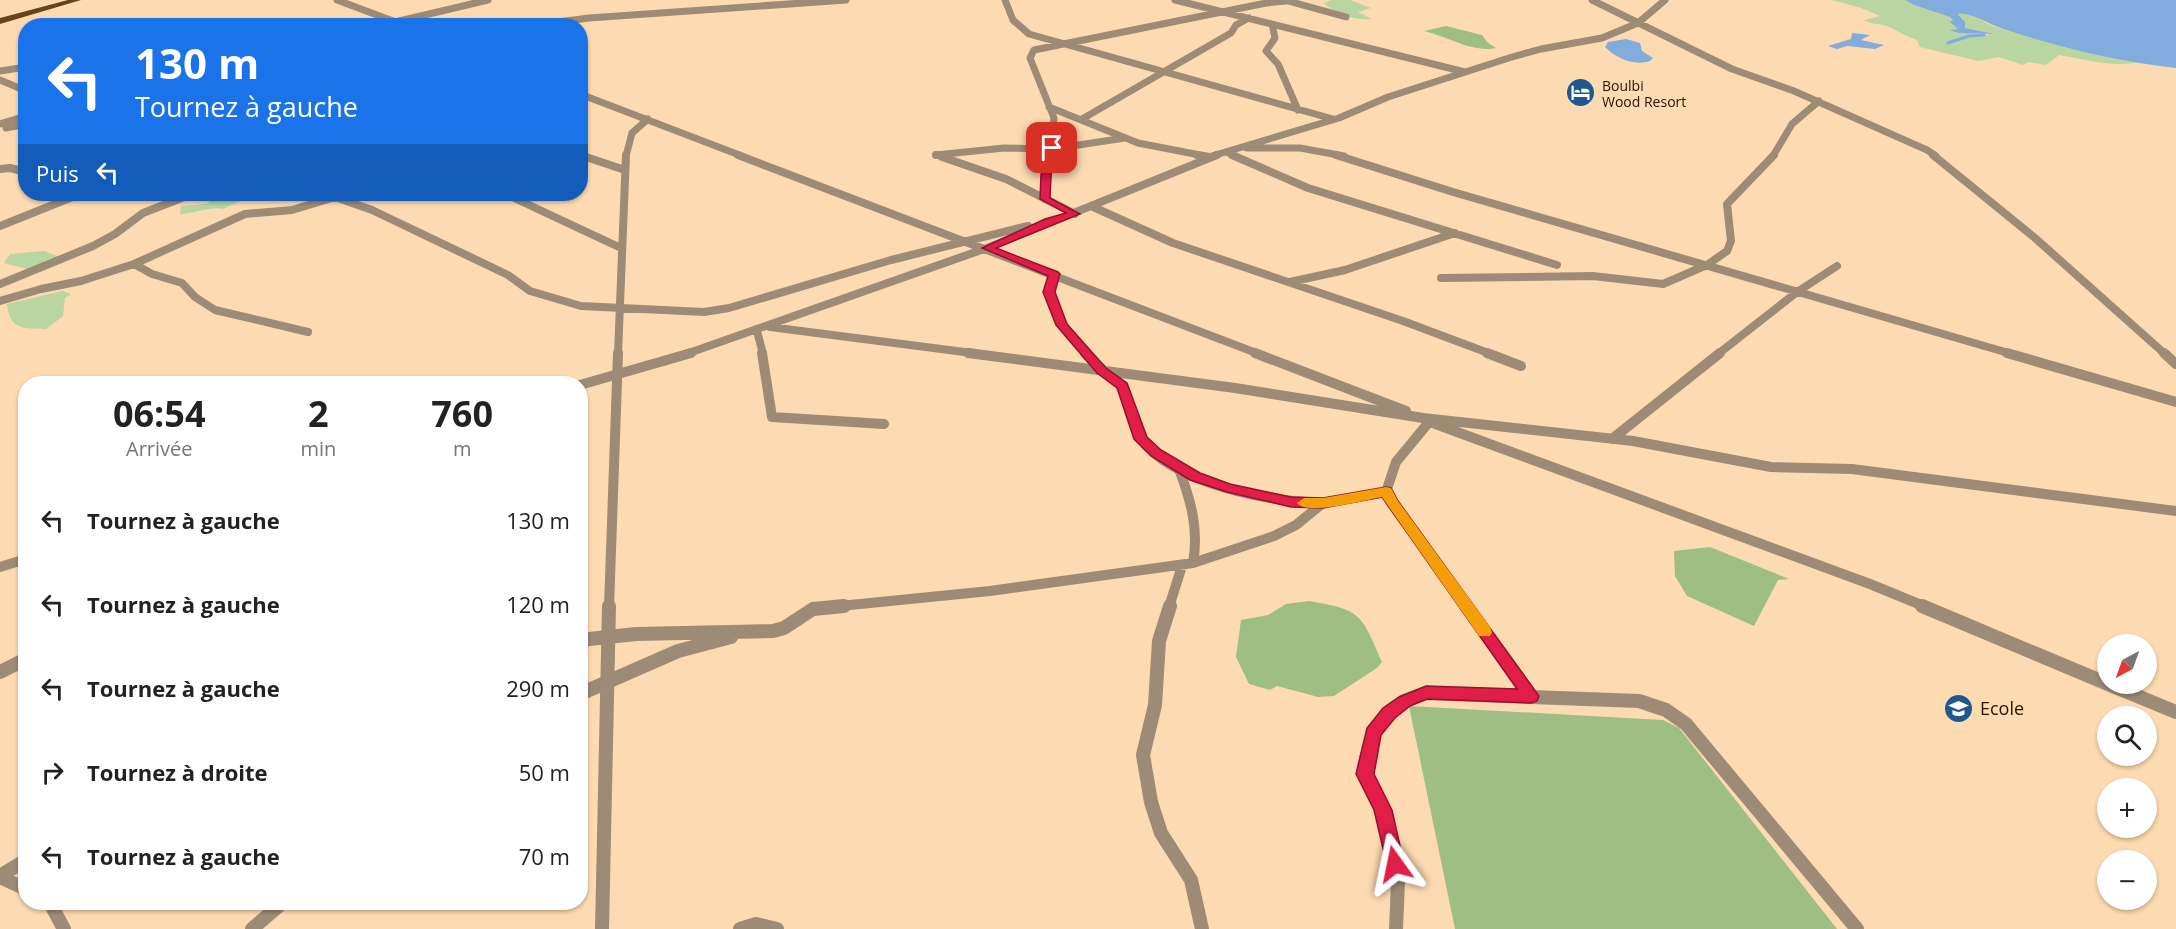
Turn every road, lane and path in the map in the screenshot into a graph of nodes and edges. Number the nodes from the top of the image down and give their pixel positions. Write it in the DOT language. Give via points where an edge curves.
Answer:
graph roads {
  1 [pos="77,0"];
  2 [pos="337,0"];
  3 [pos="470,0"];
  4 [pos="489,0"];
  5 [pos="846,0"];
  6 [pos="1005,0"];
  7 [pos="1175,0"];
  8 [pos="1288,0"];
  9 [pos="1295,0"];
  10 [pos="1592,0"];
  11 [pos="1665,0"];
  12 [pos="478,3"];
  13 [pos="1224,12"];
  14 [pos="1346,17"];
  15 [pos="384,18"];
  16 [pos="418,18"];
  17 [pos="588,18"];
  18 [pos="1249,18"];
  19 [pos="0,21"];
  20 [pos="1638,22"];
  21 [pos="1272,24"];
  22 [pos="1062,44"];
  23 [pos="18,68"];
  24 [pos="0,71"];
  25 [pos="1162,72"];
  26 [pos="1465,72"];
  27 [pos="0,80"];
  28 [pos="18,88"];
  29 [pos="588,97"];
  30 [pos="1819,101"];
  31 [pos="1049,107"];
  32 [pos="1298,110"];
  33 [pos="18,118"];
  34 [pos="648,119"];
  35 [pos="1083,119"];
  36 [pos="1334,119"];
  37 [pos="0,124"];
  38 [pos="18,126"];
  39 [pos="0,130"];
  40 [pos="1125,138"];
  41 [pos="1241,147"];
  42 [pos="1052,148"];
  43 [pos="1227,152"];
  44 [pos="1209,157"];
  45 [pos="588,158"];
  46 [pos="0,169"];
  47 [pos="18,170"];
  48 [pos="625,170"];
  49 [pos="1045,199"];
  50 [pos="62,201"];
  51 [pos="174,201"];
  52 [pos="318,201"];
  53 [pos="350,201"];
  54 [pos="521,201"];
  55 [pos="1091,206"];
  56 [pos="1075,214"];
  57 [pos="1048,222"];
  58 [pos="0,226"];
  59 [pos="1455,233"];
  60 [pos="968,241"];
  61 [pos="621,248"];
  62 [pos="987,248"];
  63 [pos="134,264"];
  64 [pos="1557,265"];
  65 [pos="1707,265"];
  66 [pos="1838,266"];
  67 [pos="1054,274"];
  68 [pos="1441,278"];
  69 [pos="1290,282"];
  70 [pos="0,284"];
  71 [pos="1797,292"];
  72 [pos="0,301"];
  73 [pos="619,310"];
  74 [pos="770,327"];
  75 [pos="757,331"];
  76 [pos="308,332"];
  77 [pos="2176,364"];
  78 [pos="1521,366"];
  79 [pos="1101,370"];
  80 [pos="617,375"];
  81 [pos="588,383"];
  82 [pos="2176,402"];
  83 [pos="1426,420"];
  84 [pos="884,424"];
  85 [pos="1612,440"];
  86 [pos="1179,469"];
  87 [pos="1386,492"];
  88 [pos="1323,503"];
  89 [pos="2176,511"];
  90 [pos="18,561"];
  91 [pos="1187,564"];
  92 [pos="0,567"];
  93 [pos="749,633"];
  94 [pos="608,637"];
  95 [pos="588,639"];
  96 [pos="13,666"];
  97 [pos="0,672"];
  98 [pos="2097,679"];
  99 [pos="608,681"];
  100 [pos="588,690"];
  101 [pos="2132,694"];
  102 [pos="1531,696"];
  103 [pos="2176,712"];
  104 [pos="18,865"];
  105 [pos="0,876"];
  106 [pos="18,885"];
  107 [pos="54,910"];
  108 [pos="274,910"];
  109 [pos="64,929"];
  110 [pos="252,929"];
  111 [pos="602,929"];
  112 [pos="740,929"];
  113 [pos="777,929"];
  114 [pos="1202,929"];
  115 [pos="1396,929"];
  116 [pos="1857,929"];
  1 -- 19 [label="main road"];
  2 -- 15 [label="street"];
  3 -- 12 [label="street"];
  4 -- 12 [label="street"];
  5 -- 17 [label="street"];
  6 -- 22 [label="street" via="1009,15 1020,30"];
  7 -- 13 [label="street"];
  8 -- 9 [label="street"];
  8 -- 13 [label="street"];
  8 -- 14 [label="street"];
  10 -- 20 [label="street"];
  11 -- 20 [label="street"];
  12 -- 16 [label="street"];
  13 -- 18 [label="street"];
  13 -- 22 [label="street"];
  18 -- 21 [label="street"];
  18 -- 25 [label="street" via="1231,33"];
  20 -- 26 [label="street" via="1602,38 1541,49"];
  20 -- 30 [label="street" via="1732,69"];
  21 -- 26 [label="street"];
  21 -- 32 [label="street" via="1275,38 1266,51 1278,64"];
  22 -- 25 [label="street"];
  22 -- 31 [label="street" via="1035,50 1030,58"];
  23 -- 24 [label="street"];
  25 -- 32 [label="street"];
  25 -- 35 [label="street"];
  26 -- 36 [label="street"];
  27 -- 28 [label="street"];
  29 -- 34 [label="street"];
  30 -- 65 [label="street" via="1792,124 1774,155 1727,204 1731,241 1727,251"];
  30 -- 77 [label="street" via="1927,150 1945,163"];
  31 -- 35 [label="street"];
  31 -- 42 [label="street" via="1054,124"];
  32 -- 36 [label="street"];
  33 -- 37 [label="street"];
  34 -- 48 [label="street" via="632,133"];
  34 -- 60 [label="street"];
  35 -- 40 [label="street"];
  36 -- 41 [label="street"];
  38 -- 39 [label="street"];
  40 -- 42 [label="street"];
  40 -- 44 [label="street"];
  41 -- 43 [label="street"];
  41 -- 65 [label="street" via="1300,148 1348,157"];
  42 -- 49 [label="street"];
  42 -- 49 [label="street" via="936,155 994,175"];
  43 -- 44 [label="street"];
  43 -- 59 [label="street" via="1308,188"];
  44 -- 55 [label="street"];
  45 -- 48 [label="street"];
  46 -- 47 [label="street"];
  48 -- 61 [label="street"];
  49 -- 56 [label="street"];
  50 -- 58 [label="street"];
  51 -- 70 [label="street" via="143,213 93,246"];
  52 -- 63 [label="street" via="292,210 239,215"];
  53 -- 73 [label="street" via="508,275 530,291 580,306"];
  54 -- 61 [label="street"];
  55 -- 56 [label="street"];
  55 -- 69 [label="street" via="1147,233"];
  56 -- 57 [label="street"];
  57 -- 60 [label="street"];
  57 -- 62 [label="street"];
  59 -- 64 [label="street"];
  59 -- 69 [label="street" via="1345,270"];
  60 -- 62 [label="street"];
  60 -- 73 [label="street" via="729,308 704,312"];
  61 -- 73 [label="street"];
  62 -- 67 [label="street"];
  62 -- 74 [label="street"];
  63 -- 72 [label="street"];
  63 -- 76 [label="street" via="182,283 215,310"];
  65 -- 68 [label="street" via="1663,284 1593,276"];
  65 -- 71 [label="street"];
  66 -- 71 [label="street"];
  67 -- 79 [label="street" via="1049,292 1062,325"];
  67 -- 83 [label="street"];
  69 -- 78 [label="street"];
  71 -- 82 [label="street"];
  71 -- 85 [label="street"];
  73 -- 80 [label="street"];
  74 -- 75 [label="street"];
  74 -- 79 [label="street"];
  75 -- 80 [label="street"];
  75 -- 84 [label="street" via="772,417"];
  79 -- 83 [label="street"];
  79 -- 86 [label="street" via="1122,386 1141,439"];
  80 -- 81 [label="street"];
  80 -- 94 [label="street"];
  83 -- 85 [label="street"];
  83 -- 87 [label="street" via="1396,462"];
  83 -- 98 [label="street" via="1870,584"];
  85 -- 89 [label="street" via="1771,467 1852,469"];
  86 -- 88 [label="street" via="1227,488 1291,502"];
  86 -- 91 [label="street" via="1198,526 1198,542"];
  87 -- 88 [label="street"];
  87 -- 102 [label="street"];
  88 -- 91 [label="street" via="1296,525 1274,536"];
  90 -- 92 [label="street"];
  91 -- 93 [label="street" via="990,591 813,609 784,628"];
  91 -- 114 [label="street" via="1159,641 1155,705 1143,756 1161,833 1191,880"];
  93 -- 94 [label="street"];
  93 -- 99 [label="street" via="678,651"];
  94 -- 95 [label="street"];
  94 -- 99 [label="street"];
  96 -- 97 [label="street"];
  99 -- 100 [label="street"];
  99 -- 111 [label="street"];
  101 -- 103 [label="street"];
  102 -- 115 [label="street" via="1426,693 1397,707 1373,733 1365,774 1383,810 1398,882"];
  102 -- 116 [label="street" via="1639,701 1666,710 1686,724"];
  104 -- 105 [label="street"];
  105 -- 106 [label="street"];
  107 -- 109 [label="street"];
  108 -- 110 [label="street"];
  112 -- 113 [label="street" via="756,924"];
}
